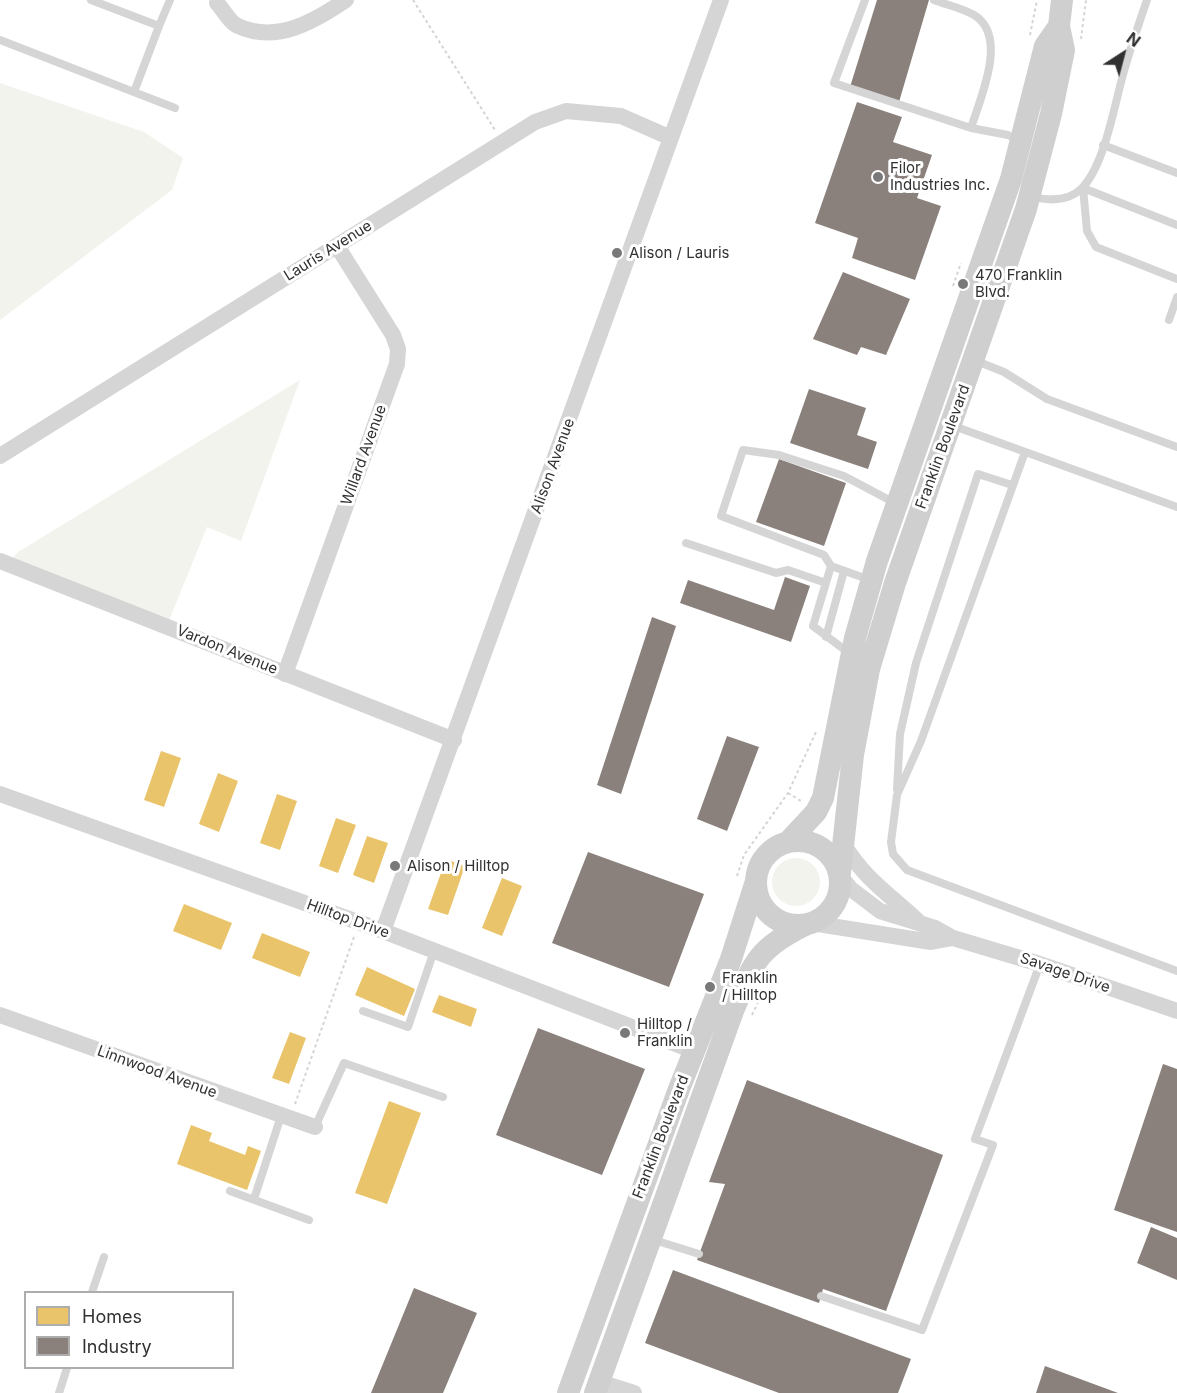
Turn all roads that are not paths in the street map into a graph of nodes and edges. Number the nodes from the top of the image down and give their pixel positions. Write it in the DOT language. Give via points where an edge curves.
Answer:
graph roads {
  1 [pos="91,0"];
  2 [pos="170,0"];
  3 [pos="721,0"];
  4 [pos="865,0"];
  5 [pos="934,0"];
  6 [pos="1062,0"];
  7 [pos="1147,0"];
  8 [pos="343,1"];
  9 [pos="217,3"];
  10 [pos="159,26"];
  11 [pos="1059,26"];
  12 [pos="0,40"];
  13 [pos="134,92"];
  14 [pos="175,108"];
  15 [pos="971,128"];
  16 [pos="671,138"];
  17 [pos="1021,142"];
  18 [pos="1103,145"];
  19 [pos="1177,173"];
  20 [pos="1083,188"];
  21 [pos="1030,196"];
  22 [pos="1177,225"];
  23 [pos="337,246"];
  24 [pos="1177,279"];
  25 [pos="1177,297"];
  26 [pos="1169,320"];
  27 [pos="974,360"];
  28 [pos="951,424"];
  29 [pos="1177,447"];
  30 [pos="1025,452"];
  31 [pos="0,456"];
  32 [pos="1012,485"];
  33 [pos="896,504"];
  34 [pos="1177,507"];
  35 [pos="686,543"];
  36 [pos="0,561"];
  37 [pos="831,567"];
  38 [pos="844,571"];
  39 [pos="871,580"];
  40 [pos="826,583"];
  41 [pos="826,636"];
  42 [pos="852,654"];
  43 [pos="285,674"];
  44 [pos="454,740"];
  45 [pos="0,794"];
  46 [pos="897,795"];
  47 [pos="788,842"];
  48 [pos="844,845"];
  49 [pos="841,875"];
  50 [pos="756,881"];
  51 [pos="809,924"];
  52 [pos="922,925"];
  53 [pos="383,931"];
  54 [pos="952,938"];
  55 [pos="434,951"];
  56 [pos="1040,963"];
  57 [pos="1177,971"];
  58 [pos="363,1011"];
  59 [pos="1177,1011"];
  60 [pos="0,1015"];
  61 [pos="694,1051"];
  62 [pos="443,1097"];
  63 [pos="285,1118"];
  64 [pos="315,1127"];
  65 [pos="230,1191"];
  66 [pos="254,1199"];
  67 [pos="309,1220"];
  68 [pos="651,1239"];
  69 [pos="699,1254"];
  70 [pos="104,1257"];
  71 [pos="93,1291"];
  72 [pos="821,1296"];
  73 [pos="67,1369"];
  74 [pos="597,1388"];
  75 [pos="59,1393"];
  76 [pos="568,1393"];
  77 [pos="634,1393"];
  1 -- 10 [label="lane"];
  2 -- 10 [label="lane"];
  3 -- 16 [label="street, Alison Avenue"];
  4 -- 15 [label="lane" via="834,83"];
  5 -- 15 [label="lane" via="975,15 989,33 991,66"];
  6 -- 11 [label="main road, Franklin Boulevard"];
  7 -- 18 [label="lane"];
  8 -- 9 [label="street" via="306,24 276,34 237,26"];
  10 -- 13 [label="lane"];
  11 -- 17 [label="main road, Franklin Boulevard" via="1045,46"];
  11 -- 21 [label="main road, Franklin Boulevard" via="1064,50"];
  12 -- 13 [label="lane"];
  13 -- 14 [label="lane"];
  15 -- 17 [label="lane" via="1008,135"];
  16 -- 23 [label="street, Lauris Avenue" via="621,116 566,111 535,122"];
  16 -- 44 [label="street, Alison Avenue"];
  17 -- 33 [label="main road, Franklin Boulevard" via="995,229"];
  18 -- 19 [label="lane"];
  18 -- 20 [label="lane"];
  20 -- 21 [label="lane" via="1047,201"];
  20 -- 22 [label="lane"];
  20 -- 24 [label="lane" via="1087,231 1096,247"];
  21 -- 27 [label="main road, Franklin Boulevard"];
  23 -- 31 [label="street, Lauris Avenue"];
  23 -- 43 [label="street, Willard Avenue" via="393,335 397,364"];
  25 -- 26 [label="lane"];
  27 -- 28 [label="main road, Franklin Boulevard"];
  27 -- 29 [label="lane" via="1004,372 1047,399"];
  28 -- 30 [label="lane"];
  28 -- 48 [label="main road, Franklin Boulevard" via="869,669 853,755"];
  30 -- 32 [label="lane"];
  30 -- 34 [label="lane"];
  32 -- 46 [label="lane" via="921,741"];
  32 -- 46 [label="lane" via="978,474 916,663 900,734"];
  33 -- 37 [label="lane" via="844,477 779,455 743,450 721,516 824,555"];
  33 -- 39 [label="main road, Franklin Boulevard"];
  35 -- 40 [label="lane" via="776,573 788,570"];
  36 -- 43 [label="street, Vardon Avenue"];
  37 -- 38 [label="lane"];
  37 -- 40 [label="lane"];
  38 -- 39 [label="lane"];
  38 -- 41 [label="lane"];
  39 -- 42 [label="main road, Franklin Boulevard"];
  40 -- 41 [label="lane" via="813,626"];
  41 -- 42 [label="lane"];
  42 -- 47 [label="main road, Franklin Boulevard" via="823,798 816,812"];
  43 -- 44 [label="street, Vardon Avenue"];
  44 -- 53 [label="street, Alison Avenue"];
  45 -- 53 [label="street, Hilltop Drive"];
  46 -- 57 [label="lane" via="891,842 893,855 907,870"];
  47 -- 49 [label="main road" via="815,844 826,851"];
  47 -- 50 [label="main road" via="766,856"];
  48 -- 49 [label="main road, Franklin Boulevard"];
  48 -- 52 [label="street" via="878,888"];
  49 -- 51 [label="main road" via="831,909"];
  49 -- 52 [label="street, Savage Drive" via="880,911"];
  50 -- 51 [label="main road" via="758,894 773,916 785,922"];
  50 -- 61 [label="main road, Franklin Boulevard" via="731,959"];
  51 -- 54 [label="street, Savage Drive" via="931,942"];
  51 -- 68 [label="main road, Franklin Boulevard" via="780,937 754,962"];
  52 -- 54 [label="street, Savage Drive"];
  53 -- 55 [label="street, Hilltop Drive"];
  54 -- 56 [label="street, Savage Drive"];
  55 -- 58 [label="lane" via="408,1027"];
  55 -- 61 [label="street, Hilltop Drive"];
  56 -- 59 [label="street, Savage Drive"];
  56 -- 72 [label="lane" via="975,1139 993,1145 921,1330"];
  60 -- 63 [label="street, Linnwood Avenue"];
  61 -- 76 [label="main road, Franklin Boulevard"];
  62 -- 64 [label="lane" via="344,1063"];
  63 -- 64 [label="street, Linnwood Avenue"];
  63 -- 66 [label="lane"];
  65 -- 66 [label="lane"];
  66 -- 67 [label="lane"];
  68 -- 69 [label="lane"];
  68 -- 74 [label="main road, Franklin Boulevard"];
  70 -- 71 [label="lane"];
  73 -- 75 [label="lane"];
  74 -- 77 [label="street"];
}
